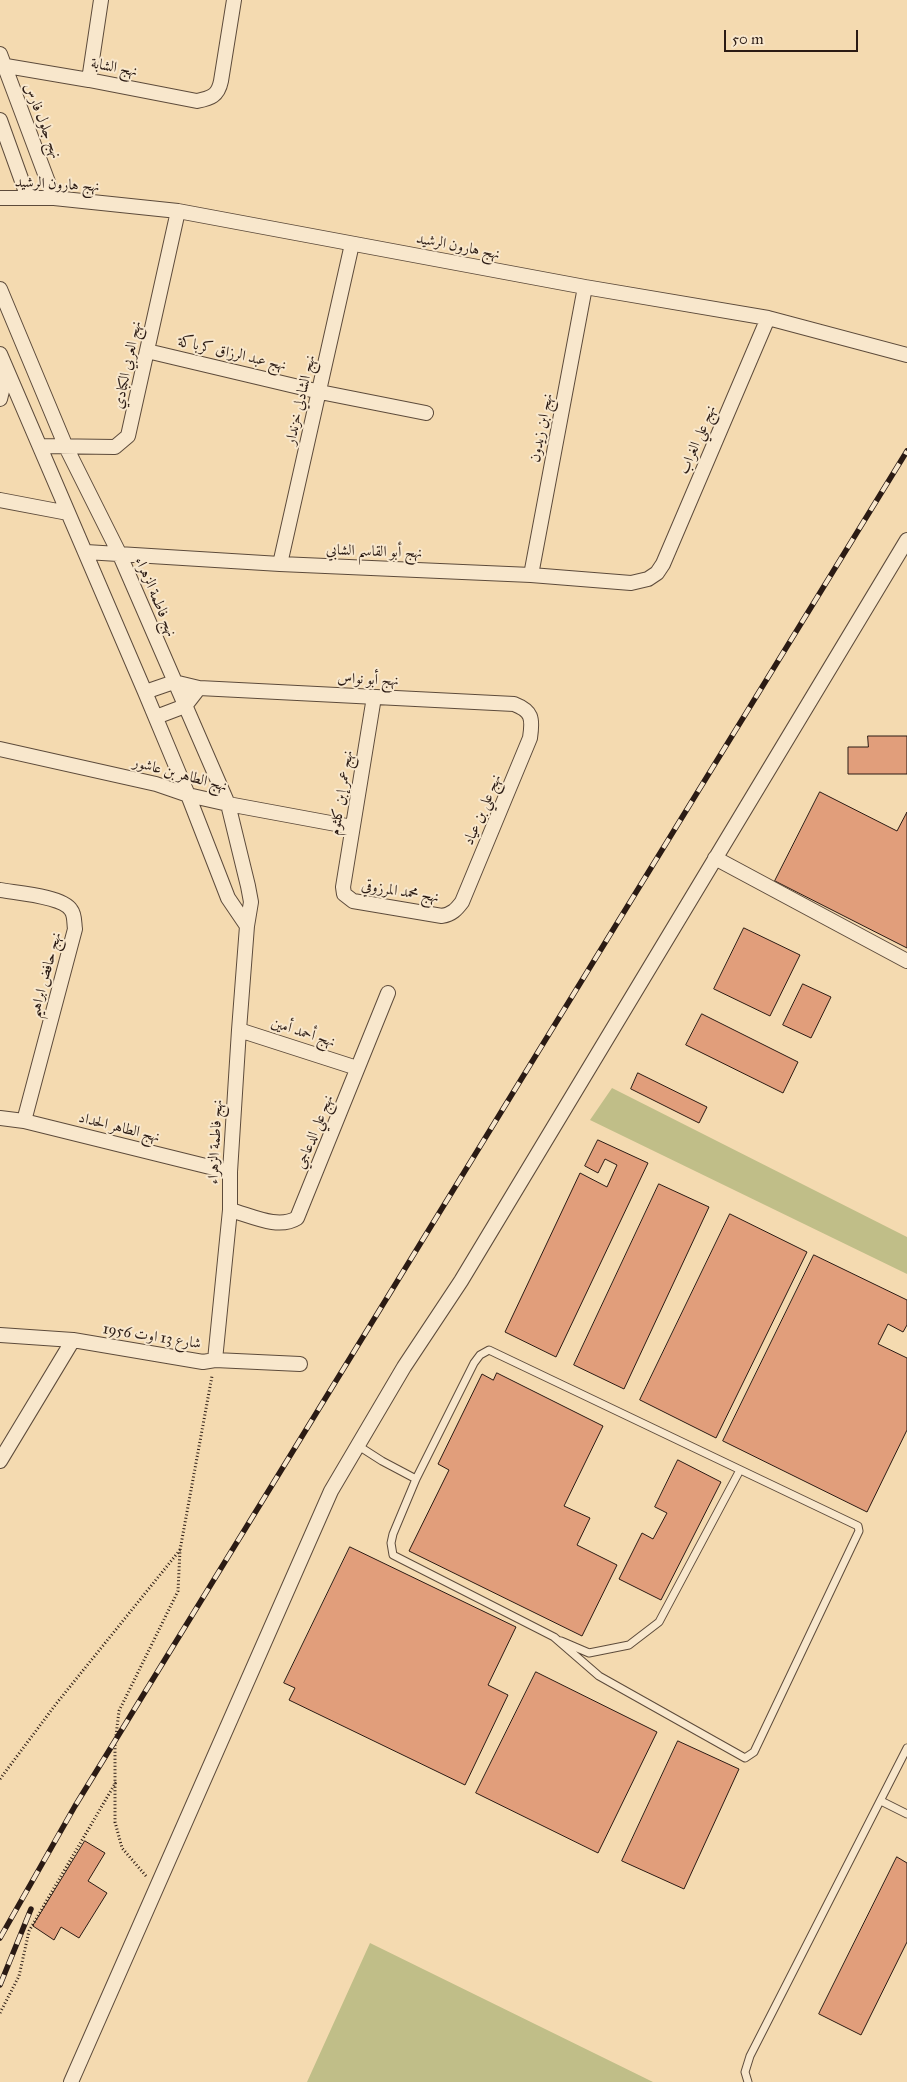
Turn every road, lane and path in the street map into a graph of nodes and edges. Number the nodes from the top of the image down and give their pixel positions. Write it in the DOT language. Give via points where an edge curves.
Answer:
graph roads {
  1 [pos="102,0"];
  2 [pos="234,0"];
  3 [pos="1,61"];
  4 [pos="89,80"];
  5 [pos="0,120"];
  6 [pos="0,198"];
  7 [pos="28,198"];
  8 [pos="54,198"];
  9 [pos="178,211"];
  10 [pos="352,244"];
  11 [pos="585,287"];
  12 [pos="0,289"];
  13 [pos="768,318"];
  14 [pos="147,351"];
  15 [pos="0,354"];
  16 [pos="907,354"];
  17 [pos="7,371"];
  18 [pos="320,392"];
  19 [pos="0,399"];
  20 [pos="426,413"];
  21 [pos="40,446"];
  22 [pos="66,447"];
  23 [pos="0,500"];
  24 [pos="68,513"];
  25 [pos="907,540"];
  26 [pos="86,552"];
  27 [pos="119,553"];
  28 [pos="280,564"];
  29 [pos="658,573"];
  30 [pos="531,574"];
  31 [pos="174,682"];
  32 [pos="200,688"];
  33 [pos="145,692"];
  34 [pos="374,697"];
  35 [pos="185,706"];
  36 [pos="530,716"];
  37 [pos="156,717"];
  38 [pos="0,749"];
  39 [pos="188,795"];
  40 [pos="228,804"];
  41 [pos="352,827"];
  42 [pos="715,858"];
  43 [pos="0,890"];
  44 [pos="344,894"];
  45 [pos="453,912"];
  46 [pos="247,926"];
  47 [pos="907,961"];
  48 [pos="388,993"];
  49 [pos="239,1030"];
  50 [pos="358,1068"];
  51 [pos="0,1118"];
  52 [pos="24,1122"];
  53 [pos="230,1172"];
  54 [pos="230,1210"];
  55 [pos="0,1334"];
  56 [pos="74,1340"];
  57 [pos="215,1360"];
  58 [pos="300,1364"];
  59 [pos="357,1445"];
  60 [pos="0,1461"];
  61 [pos="740,1470"];
  62 [pos="416,1479"];
  63 [pos="180,1550"];
  64 [pos="554,1637"];
  65 [pos="907,1748"];
  66 [pos="0,1779"];
  67 [pos="116,1782"];
  68 [pos="881,1801"];
  69 [pos="907,1814"];
  70 [pos="156,1888"];
  71 [pos="0,2013"];
  72 [pos="70,2082"];
  73 [pos="748,2082"];
  1 -- 4 [label="street"];
  2 -- 4 [label="street, نهج الشابة" via="219,91 212,98 197,101"];
  3 -- 4 [label="street, نهج الشابة"];
  3 -- 8 [label="street, نهج جلول فارس"];
  5 -- 7 [label="street"];
  6 -- 7 [label="street, نهج هارون الرشيد"];
  7 -- 8 [label="street, نهج هارون الرشيد"];
  8 -- 9 [label="street, نهج هارون الرشيد"];
  9 -- 10 [label="street, نهج هارون الرشيد"];
  9 -- 14 [label="street, نهج العربي الكبادي"];
  10 -- 11 [label="street, نهج هارون الرشيد"];
  10 -- 18 [label="street, نهج الشادلي خزندار"];
  11 -- 13 [label="street, نهج هارون الرشيد"];
  11 -- 30 [label="street, نهج ابن زيدون"];
  12 -- 22 [label="street, نهج فاطمة الزهراء"];
  13 -- 16 [label="street, نهج هارون الرشيد"];
  13 -- 29 [label="street, نهج علي الغراب"];
  14 -- 18 [label="street, نهج عبد الرزاق كرباكة"];
  14 -- 22 [label="street, نهج العربي الكبادي" via="128,436 115,447"];
  15 -- 17 [label="street"];
  17 -- 19 [label="street"];
  17 -- 21 [label="street"];
  18 -- 20 [label="street, نهج عبد الرزاق كرباكة"];
  18 -- 28 [label="street, نهج الشادلي خزندار"];
  21 -- 22 [label="street, نهج العربي الكبادي"];
  21 -- 24 [label="street"];
  22 -- 27 [label="street, نهج فاطمة الزهراء"];
  23 -- 24 [label="street"];
  24 -- 26 [label="street"];
  25 -- 42 [label="street"];
  26 -- 27 [label="street, نهج أبو القاسم الشابي"];
  26 -- 33 [label="street"];
  27 -- 28 [label="street, نهج أبو القاسم الشابي"];
  27 -- 31 [label="street, نهج فاطمة الزهراء"];
  28 -- 30 [label="street, نهج أبو القاسم الشابي"];
  29 -- 30 [label="street, نهج أبو القاسم الشابي" via="632,584"];
  31 -- 32 [label="street, نهج أبو نواس"];
  31 -- 33 [label="street"];
  31 -- 35 [label="street, نهج فاطمة الزهراء"];
  32 -- 34 [label="street, نهج أبو نواس"];
  32 -- 35 [label="street"];
  33 -- 37 [label="street"];
  34 -- 36 [label="street, نهج أبو نواس" via="514,704 526,708"];
  34 -- 41 [label="street, نهج عمر إبن كلثوم"];
  35 -- 37 [label="street"];
  35 -- 40 [label="street, نهج فاطمة الزهراء"];
  36 -- 45 [label="street, نهج علي بن عياد" via="530,738 462,902"];
  37 -- 39 [label="street"];
  38 -- 39 [label="street, نهج الطاهر بن عاشور" via="156,784"];
  39 -- 40 [label="street, نهج الطاهر بن عاشور"];
  39 -- 46 [label="street" via="228,898"];
  40 -- 41 [label="street, نهج الطاهر بن عاشور"];
  40 -- 46 [label="street, نهج فاطمة الزهراء" via="251,902"];
  41 -- 44 [label="street, نهج عمر إبن كلثوم"];
  42 -- 47 [label="street"];
  42 -- 59 [label="street" via="467,1272"];
  43 -- 52 [label="street, نهج حافض ابراهيم" via="63,902 71,909 74,918 75,929"];
  44 -- 45 [label="street, نهج محمد المرزوقي" via="353,901 442,916"];
  46 -- 49 [label="street, نهج فاطمة الزهراء"];
  48 -- 50 [label="street, نهج علي الدعاجي"];
  49 -- 50 [label="street, نهج أحمد أمين"];
  49 -- 53 [label="street, نهج فاطمة الزهراء"];
  50 -- 54 [label="street, نهج علي الدعاجي" via="297,1218 280,1224"];
  51 -- 52 [label="street, نهج الطاهر الحداد"];
  52 -- 53 [label="street, نهج الطاهر الحداد"];
  53 -- 54 [label="street, نهج فاطمة الزهراء"];
  54 -- 57 [label="street, نهج فاطمة الزهراء"];
  55 -- 56 [label="street, شارع 13 اوت 1956"];
  56 -- 57 [label="street, شارع 13 اوت 1956" via="203,1362"];
  56 -- 60 [label="street"];
  57 -- 58 [label="street, شارع 13 اوت 1956"];
  57 -- 63 [label="path"];
  59 -- 62 [label="lane"];
  59 -- 70 [label="street" via="331,1491"];
  61 -- 62 [label="lane" via="489,1350 474,1363"];
  61 -- 64 [label="lane" via="659,1622 629,1645 589,1653"];
  61 -- 64 [label="lane" via="858,1526 859,1531 750,1756 745,1758 599,1676"];
  62 -- 64 [label="lane" via="393,1534 393,1555"];
  63 -- 66 [label="path"];
  63 -- 67 [label="path" via="178,1591 119,1711 115,1744"];
  65 -- 68 [label="lane"];
  67 -- 70 [label="path" via="115,1822 122,1848"];
  67 -- 71 [label="path" via="29,1931 18,1976"];
  68 -- 69 [label="lane"];
  68 -- 73 [label="lane" via="750,2056 745,2072"];
  70 -- 72 [label="street"];
}
